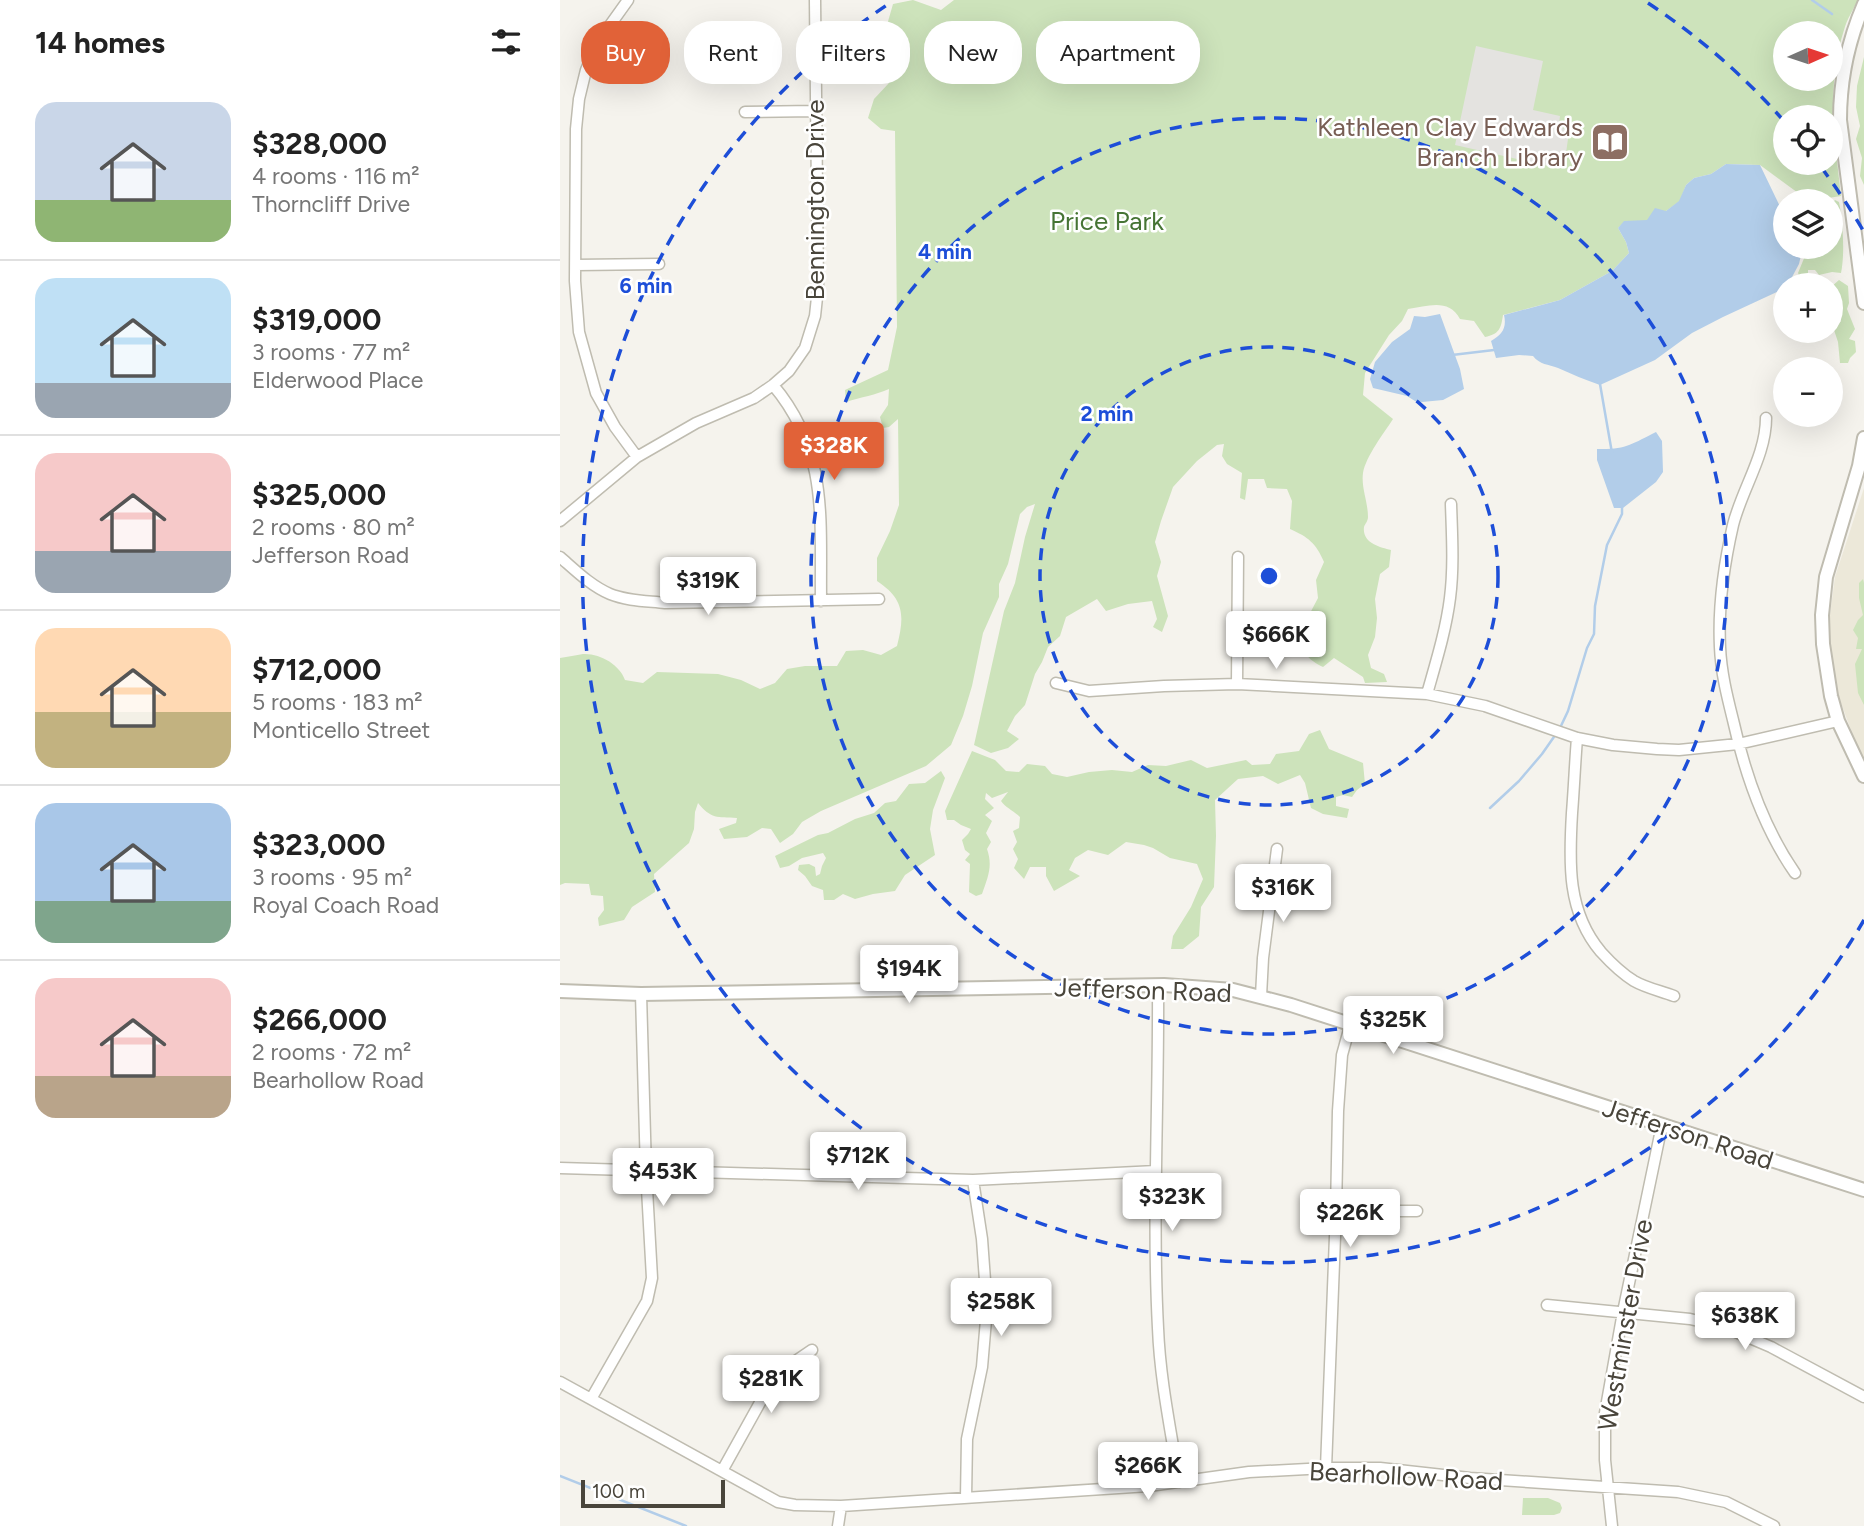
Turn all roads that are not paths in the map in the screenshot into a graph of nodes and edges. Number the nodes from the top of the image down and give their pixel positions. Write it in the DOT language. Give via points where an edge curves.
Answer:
graph roads {
  1 [pos="628,0"];
  2 [pos="815,0"];
  3 [pos="1864,4"];
  4 [pos="815,111"];
  5 [pos="745,112"];
  6 [pos="659,264"];
  7 [pos="576,265"];
  8 [pos="1864,303"];
  9 [pos="773,385"];
  10 [pos="1766,418"];
  11 [pos="1864,438"];
  12 [pos="637,457"];
  13 [pos="1451,504"];
  14 [pos="560,521"];
  15 [pos="560,557"];
  16 [pos="1238,557"];
  17 [pos="879,599"];
  18 [pos="821,601"];
  19 [pos="1056,683"];
  20 [pos="1237,684"];
  21 [pos="1427,694"];
  22 [pos="1838,721"];
  23 [pos="1577,738"];
  24 [pos="1738,744"];
  25 [pos="1864,776"];
  26 [pos="1278,849"];
  27 [pos="1795,873"];
  28 [pos="1158,986"];
  29 [pos="560,992"];
  30 [pos="641,994"];
  31 [pos="1261,996"];
  32 [pos="1674,996"];
  33 [pos="1350,1026"];
  34 [pos="1662,1125"];
  35 [pos="560,1168"];
  36 [pos="646,1171"];
  37 [pos="1156,1171"];
  38 [pos="973,1180"];
  39 [pos="1864,1190"];
  40 [pos="1336,1211"];
  41 [pos="1417,1211"];
  42 [pos="1547,1305"];
  43 [pos="1623,1312"];
  44 [pos="812,1350"];
  45 [pos="560,1382"];
  46 [pos="1864,1397"];
  47 [pos="591,1399"];
  48 [pos="1326,1468"];
  49 [pos="722,1471"];
  50 [pos="1180,1482"];
  51 [pos="1608,1488"];
  52 [pos="965,1498"];
  53 [pos="841,1506"];
  54 [pos="838,1526"];
  55 [pos="1612,1526"];
  56 [pos="1774,1526"];
  1 -- 7 [label="street" via="598,42 579,99"];
  2 -- 4 [label="street, Bennington Drive"];
  3 -- 8 [label="street" via="1850,40 1840,94"];
  4 -- 5 [label="street"];
  4 -- 9 [label="street, Bennington Drive" via="815,316 805,348"];
  6 -- 7 [label="street"];
  7 -- 12 [label="street" via="579,332 596,393"];
  9 -- 12 [label="street, Bennington Drive"];
  9 -- 18 [label="street" via="788,403 813,456 818,483"];
  10 -- 24 [label="street" via="1765,438 1734,520 1721,597 1722,671"];
  11 -- 22 [label="street" via="1826,577 1822,615 1826,671"];
  12 -- 14 [label="street, Bennington Drive"];
  13 -- 21 [label="street" via="1450,596"];
  15 -- 18 [label="street" via="594,585 639,601"];
  16 -- 20 [label="street"];
  17 -- 18 [label="street"];
  19 -- 20 [label="street" via="1088,691"];
  20 -- 21 [label="street"];
  21 -- 23 [label="street" via="1485,706"];
  22 -- 24 [label="street"];
  22 -- 25 [label="street"];
  23 -- 24 [label="street" via="1679,750"];
  23 -- 32 [label="street" via="1570,856 1577,909 1594,943 1612,965 1635,981"];
  24 -- 27 [label="street" via="1766,822"];
  26 -- 31 [label="street"];
  28 -- 30 [label="street, Jefferson Road"];
  28 -- 31 [label="street, Jefferson Road"];
  28 -- 37 [label="street"];
  29 -- 30 [label="street, Jefferson Road"];
  30 -- 36 [label="street"];
  31 -- 33 [label="street, Jefferson Road"];
  33 -- 34 [label="street, Jefferson Road"];
  33 -- 40 [label="street" via="1342,1055"];
  34 -- 39 [label="street, Jefferson Road"];
  34 -- 43 [label="street, Westminster Drive"];
  35 -- 36 [label="street"];
  36 -- 38 [label="street"];
  36 -- 47 [label="street" via="652,1278 647,1301"];
  37 -- 38 [label="street"];
  37 -- 50 [label="street" via="1158,1330"];
  38 -- 52 [label="street" via="987,1308 982,1367 967,1439"];
  40 -- 41 [label="street"];
  40 -- 48 [label="street"];
  42 -- 43 [label="street"];
  43 -- 46 [label="street" via="1724,1327"];
  43 -- 51 [label="street, Westminster Drive" via="1605,1413"];
  44 -- 49 [label="street" via="784,1368 767,1390"];
  45 -- 47 [label="street, Bearhollow Road"];
  47 -- 49 [label="street, Bearhollow Road"];
  48 -- 50 [label="street, Bearhollow Road"];
  48 -- 51 [label="street, Bearhollow Road" via="1380,1468"];
  49 -- 53 [label="street, Bearhollow Road" via="778,1502"];
  50 -- 52 [label="street, Bearhollow Road"];
  51 -- 55 [label="street, Westminster Drive"];
  51 -- 56 [label="street, Bearhollow Road" via="1678,1492 1726,1502"];
  52 -- 53 [label="street, Bearhollow Road"];
  53 -- 54 [label="street"];
}
